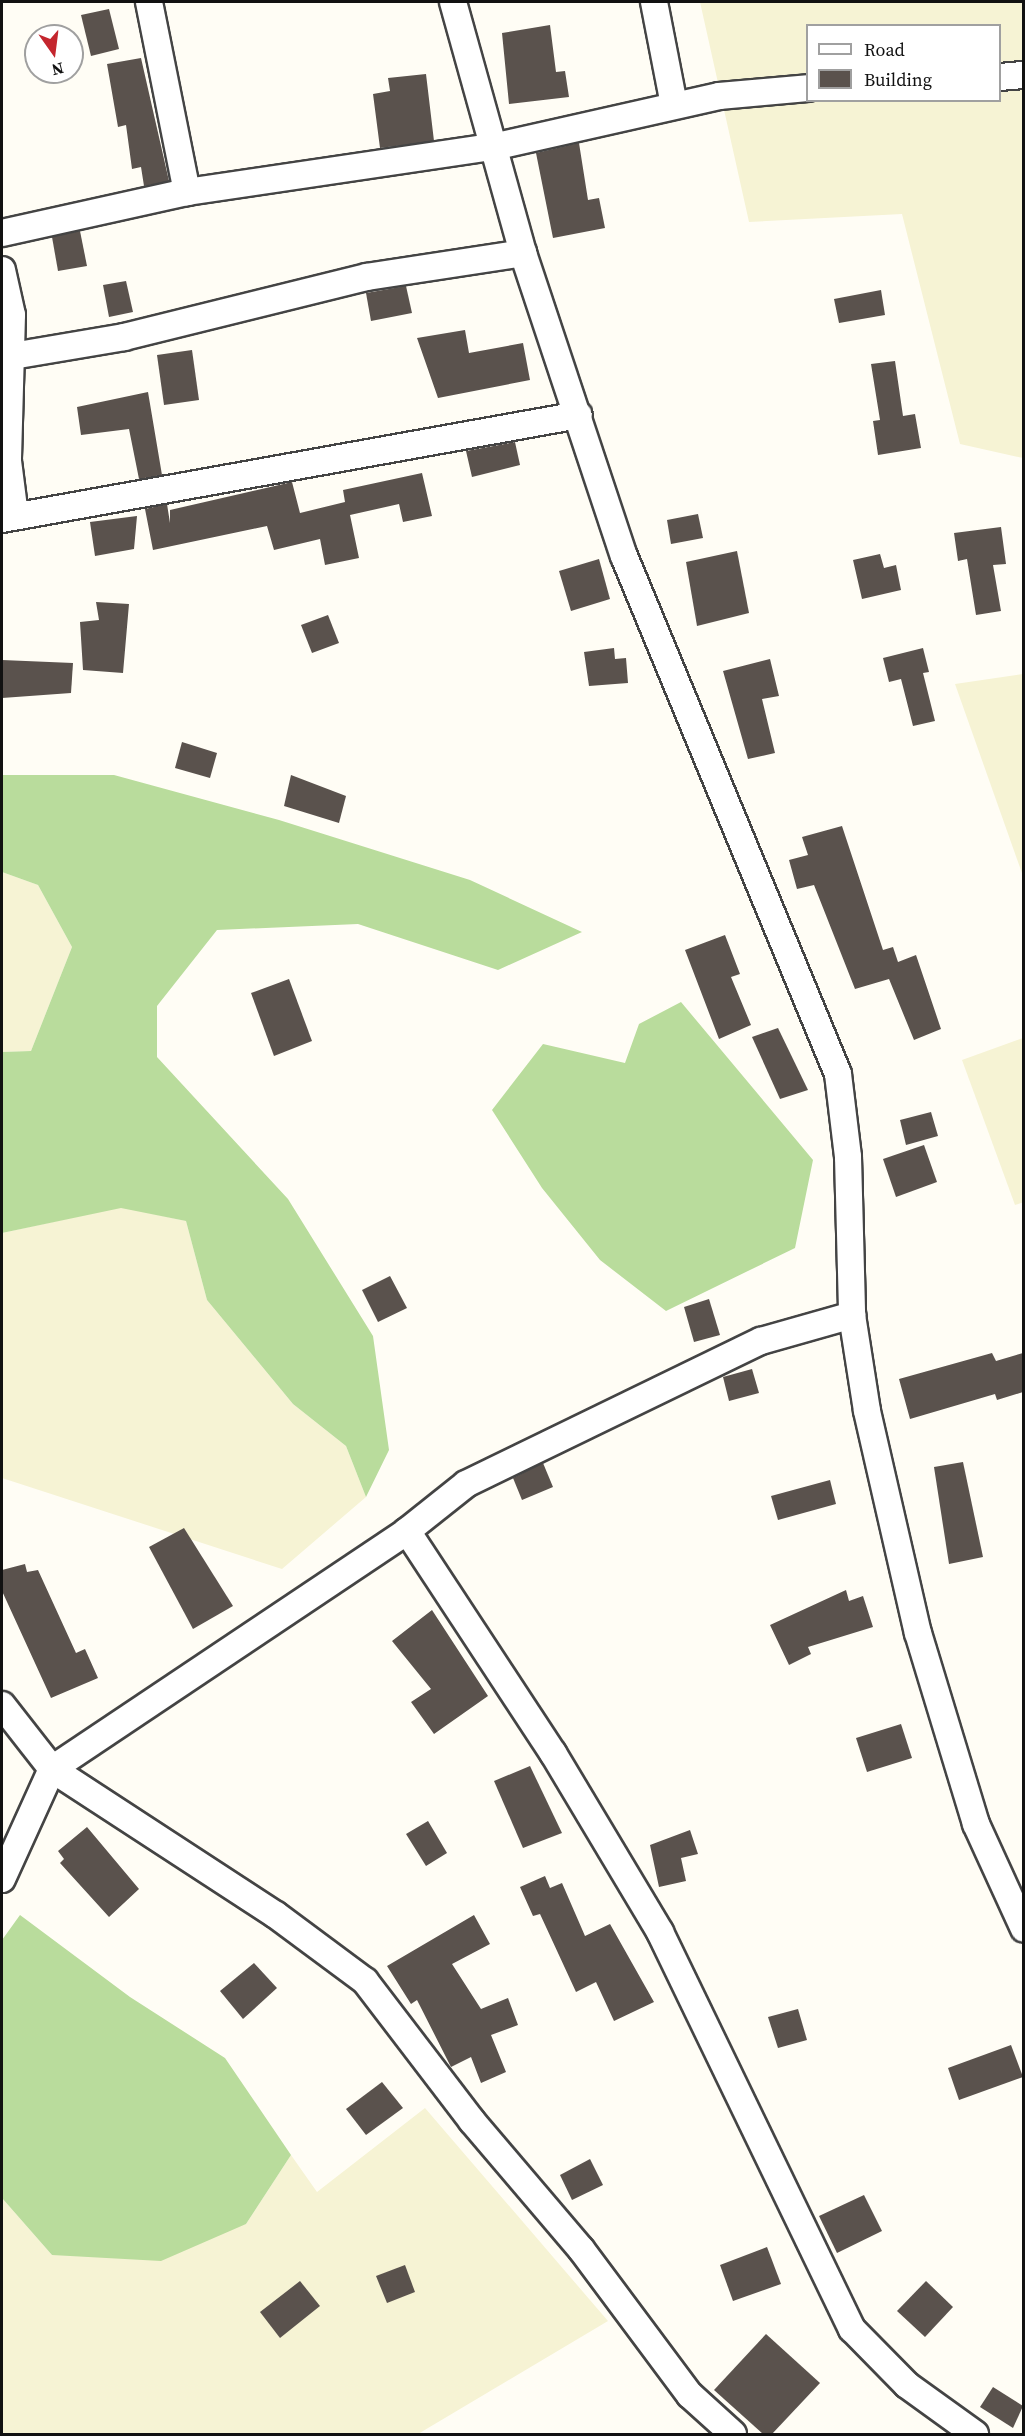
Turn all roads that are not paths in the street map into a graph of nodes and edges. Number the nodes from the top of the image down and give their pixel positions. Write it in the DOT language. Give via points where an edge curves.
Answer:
graph roads {
  1 [pos="149,2"];
  2 [pos="453,2"];
  3 [pos="654,2"];
  4 [pos="1023,75"];
  5 [pos="1001,77"];
  6 [pos="806,88"];
  7 [pos="674,105"];
  8 [pos="493,147"];
  9 [pos="187,192"];
  10 [pos="2,233"];
  11 [pos="523,253"];
  12 [pos="2,270"];
  13 [pos="12,356"];
  14 [pos="579,415"];
  15 [pos="8,518"];
  16 [pos="852,1315"];
  17 [pos="407,1531"];
  18 [pos="2,1705"];
  19 [pos="52,1769"];
  20 [pos="2,1879"];
  21 [pos="1023,1929"];
  22 [pos="733,2434"];
  23 [pos="975,2434"];
  1 -- 9 [label="street"];
  2 -- 8 [label="street"];
  3 -- 7 [label="street"];
  4 -- 5 [label="street"];
  6 -- 7 [label="street"];
  7 -- 8 [label="street"];
  8 -- 9 [label="street"];
  8 -- 11 [label="street"];
  9 -- 10 [label="street"];
  11 -- 13 [label="street" via="367,277 124,337"];
  11 -- 14 [label="street"];
  12 -- 13 [label="street" via="12,315"];
  13 -- 15 [label="street"];
  14 -- 15 [label="street"];
  14 -- 16 [label="street" via="624,556 838,1074 848,1157"];
  16 -- 17 [label="street" via="761,1341 466,1484"];
  16 -- 21 [label="street" via="867,1411 918,1633 976,1824"];
  17 -- 19 [label="street"];
  17 -- 23 [label="street" via="552,1753 660,1932 852,2329 907,2385"];
  18 -- 19 [label="street"];
  19 -- 20 [label="street"];
  19 -- 22 [label="street" via="276,1915 365,1980 472,2121 581,2249 690,2395"];
}
